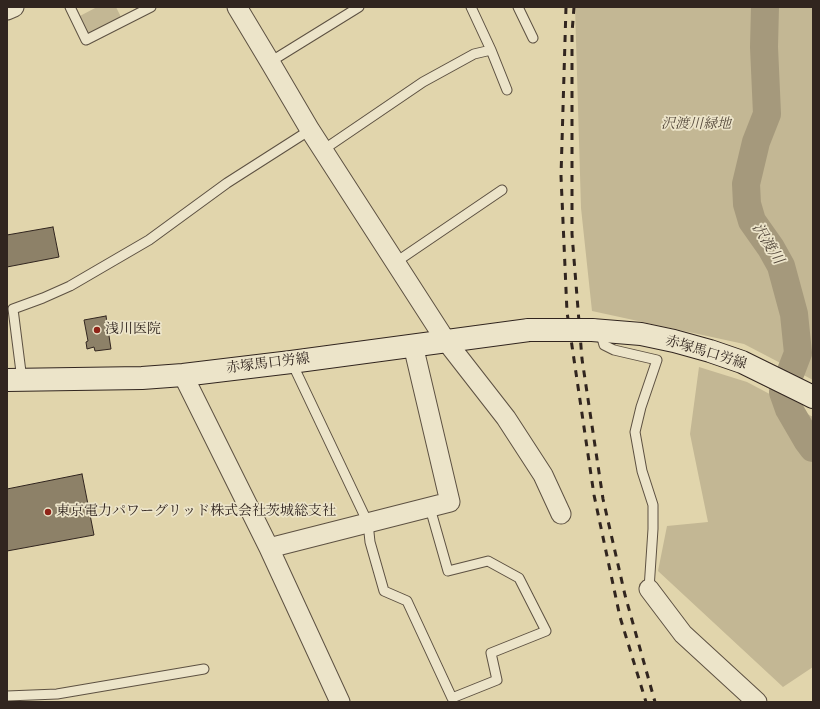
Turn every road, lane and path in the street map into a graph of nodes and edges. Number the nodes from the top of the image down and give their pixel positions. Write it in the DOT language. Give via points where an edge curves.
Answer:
graph roads {
  1 [pos="14,7"];
  2 [pos="70,7"];
  3 [pos="151,7"];
  4 [pos="237,7"];
  5 [pos="359,7"];
  6 [pos="471,7"];
  7 [pos="518,7"];
  8 [pos="7,10"];
  9 [pos="533,38"];
  10 [pos="491,50"];
  11 [pos="270,62"];
  12 [pos="507,90"];
  13 [pos="310,130"];
  14 [pos="323,150"];
  15 [pos="502,190"];
  16 [pos="396,262"];
  17 [pos="596,330"];
  18 [pos="446,341"];
  19 [pos="413,345"];
  20 [pos="291,362"];
  21 [pos="183,375"];
  22 [pos="15,380"];
  23 [pos="813,397"];
  24 [pos="430,508"];
  25 [pos="561,514"];
  26 [pos="368,523"];
  27 [pos="269,548"];
  28 [pos="649,589"];
  29 [pos="204,669"];
  30 [pos="7,696"];
  31 [pos="340,702"];
  32 [pos="757,702"];
  1 -- 8 [label="street"];
  2 -- 3 [label="lane" via="86,40"];
  4 -- 11 [label="street"];
  5 -- 11 [label="lane"];
  6 -- 10 [label="lane"];
  7 -- 9 [label="lane"];
  10 -- 12 [label="lane"];
  10 -- 14 [label="lane" via="474,54 423,82"];
  11 -- 13 [label="street"];
  13 -- 14 [label="street"];
  13 -- 22 [label="lane" via="227,183 149,240 70,286 13,309"];
  14 -- 16 [label="street"];
  15 -- 16 [label="lane"];
  16 -- 18 [label="street"];
  17 -- 18 [label="main road, 赤塚馬口労線, bridge" via="529,330"];
  17 -- 23 [label="main road, 赤塚馬口労線" via="641,334 710,351 742,362"];
  17 -- 28 [label="lane" via="604,345 614,350 657,360 635,432 642,471 653,505"];
  18 -- 19 [label="main road, 赤塚馬口労線"];
  18 -- 25 [label="street" via="506,418 543,475"];
  19 -- 20 [label="main road, 赤塚馬口労線"];
  19 -- 24 [label="street" via="450,502"];
  20 -- 21 [label="main road, 赤塚馬口労線"];
  20 -- 26 [label="lane"];
  21 -- 22 [label="main road, 赤塚馬口労線"];
  21 -- 27 [label="street"];
  24 -- 26 [label="street"];
  24 -- 26 [label="lane" via="448,571 488,561 519,578 546,631 491,653 497,680 452,698 407,601 384,591 370,542"];
  26 -- 27 [label="street"];
  27 -- 31 [label="street"];
  28 -- 32 [label="street" via="683,634"];
  29 -- 30 [label="lane" via="57,694"];
}
